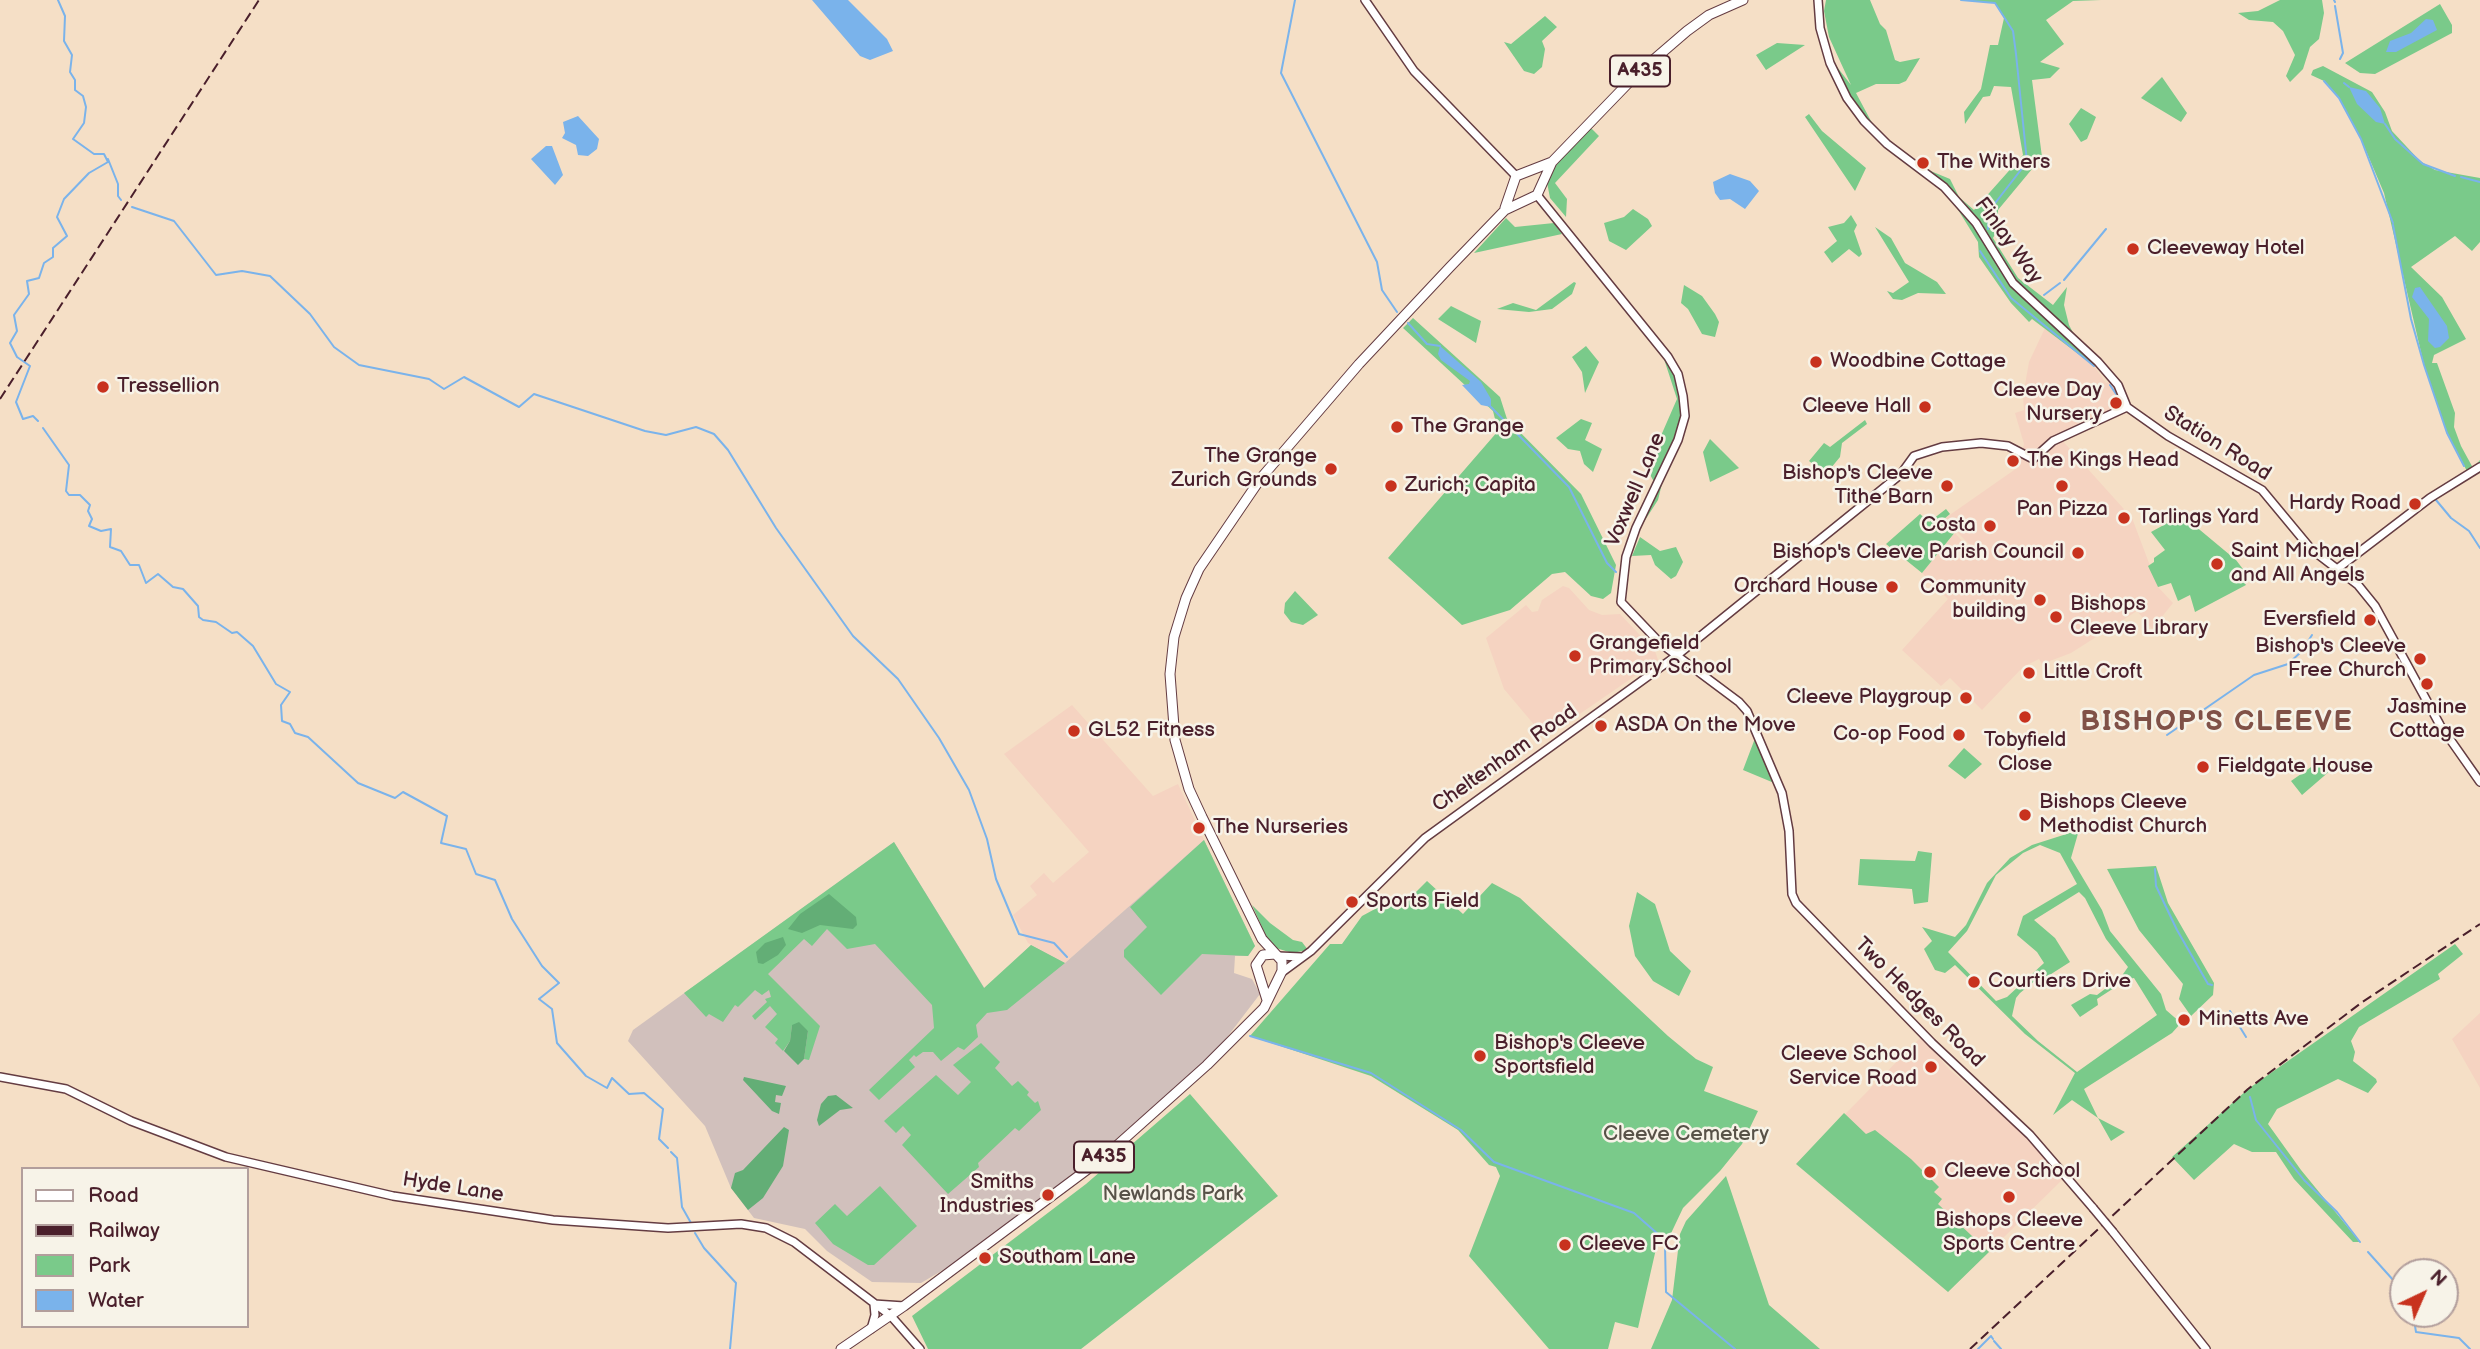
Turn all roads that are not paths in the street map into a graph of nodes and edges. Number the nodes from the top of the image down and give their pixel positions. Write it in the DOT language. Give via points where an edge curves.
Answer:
graph roads {
  1 [pos="1365,0"];
  2 [pos="1743,0"];
  3 [pos="1816,2"];
  4 [pos="1552,162"];
  5 [pos="1527,172"];
  6 [pos="1516,176"];
  7 [pos="1540,183"];
  8 [pos="1512,190"];
  9 [pos="1538,195"];
  10 [pos="1525,200"];
  11 [pos="1505,209"];
  12 [pos="2127,407"];
  13 [pos="2480,467"];
  14 [pos="2337,569"];
  15 [pos="1676,656"];
  16 [pos="2480,782"];
  17 [pos="1262,939"];
  18 [pos="1277,955"];
  19 [pos="1259,957"];
  20 [pos="1302,957"];
  21 [pos="1259,974"];
  22 [pos="1280,974"];
  23 [pos="1267,1002"];
  24 [pos="0,1077"];
  25 [pos="873,1303"];
  26 [pos="904,1307"];
  27 [pos="891,1316"];
  28 [pos="871,1329"];
  29 [pos="841,1349"];
  30 [pos="920,1349"];
  31 [pos="2206,1349"];
  1 -- 6 [label="street" via="1414,71"];
  2 -- 4 [label="main road, A435" via="1709,15 1660,53"];
  3 -- 12 [label="street, Finlay Way" via="1822,40 1847,98 1887,144 1944,187 1976,223 2014,283 2118,384"];
  4 -- 5 [label="main road, A435"];
  4 -- 7 [label="main road, A435"];
  5 -- 6 [label="main road"];
  5 -- 7 [label="main road" via="1535,174"];
  6 -- 8 [label="main road"];
  7 -- 9 [label="main road"];
  8 -- 10 [label="main road"];
  8 -- 11 [label="main road"];
  9 -- 10 [label="main road"];
  9 -- 15 [label="street, Voxwell Lane" via="1678,374 1685,416 1628,549 1620,602"];
  10 -- 11 [label="main road"];
  11 -- 17 [label="main road" via="1359,364 1261,478 1206,556 1186,598 1174,638 1170,674 1175,740 1189,789"];
  12 -- 14 [label="street, Station Road" via="2262,490 2311,549"];
  12 -- 15 [label="street, Cheltenham Road" via="2053,441 2033,459 2008,446 1981,443 1921,452 1870,500"];
  13 -- 14 [label="street" via="2430,498"];
  14 -- 16 [label="street, Station Road" via="2375,606 2421,695"];
  15 -- 20 [label="street, Cheltenham Road" via="1425,838"];
  15 -- 31 [label="street, Two Hedges Road, bridge" via="1747,711 1782,793 1789,831 1791,894 1796,903 1932,1043 2030,1135"];
  17 -- 18 [label="main road"];
  17 -- 19 [label="main road"];
  18 -- 19 [label="main road"];
  18 -- 20 [label="street"];
  18 -- 22 [label="main road" via="1282,964"];
  19 -- 21 [label="main road"];
  20 -- 22 [label="street, Cheltenham Road"];
  21 -- 22 [label="main road" via="1272,979"];
  21 -- 23 [label="main road"];
  22 -- 23 [label="main road, A435"];
  23 -- 26 [label="main road, A435" via="1207,1065 1104,1157"];
  24 -- 25 [label="street, Hyde Lane" via="66,1089 131,1121 226,1157 393,1196 553,1220 766,1228 794,1242"];
  25 -- 26 [label="street"];
  25 -- 27 [label="street, Hyde Lane"];
  25 -- 28 [label="street"];
  26 -- 27 [label="main road, A435"];
  27 -- 28 [label="main road, A435"];
  27 -- 30 [label="street"];
  28 -- 29 [label="main road, A435"];
}
